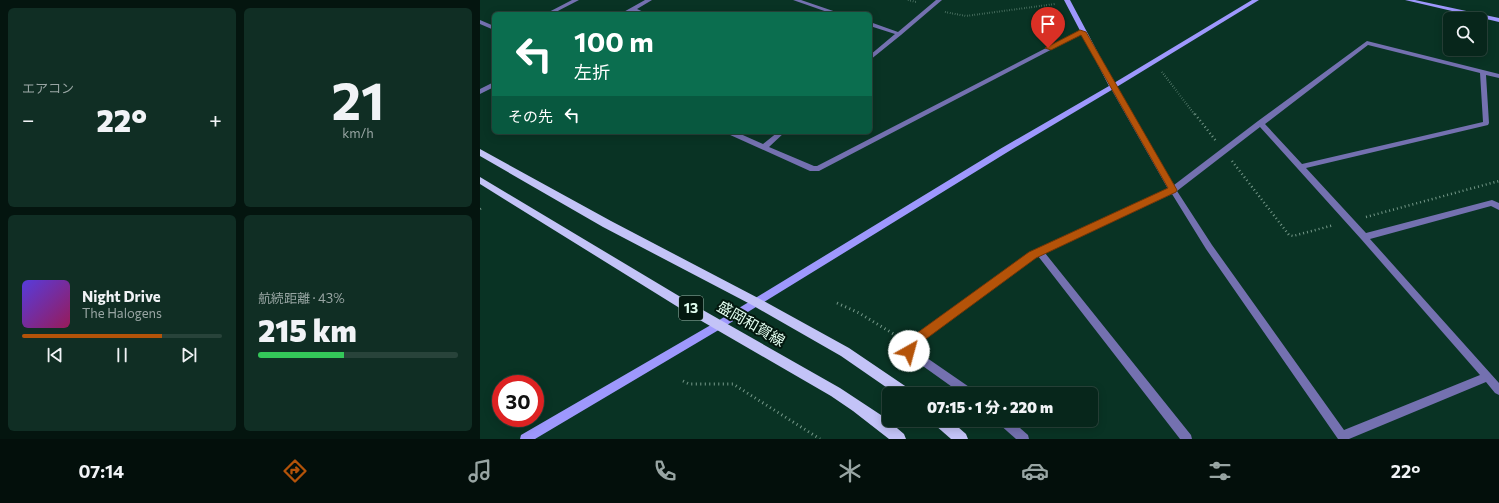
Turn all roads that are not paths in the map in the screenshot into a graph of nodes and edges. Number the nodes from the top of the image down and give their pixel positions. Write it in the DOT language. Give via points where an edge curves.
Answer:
graph roads {
  1 [pos="576,0"];
  2 [pos="649,0"];
  3 [pos="796,0"];
  4 [pos="938,0"];
  5 [pos="1067,0"];
  6 [pos="1256,0"];
  7 [pos="1408,0"];
  8 [pos="632,9"];
  9 [pos="552,12"];
  10 [pos="627,12"];
  11 [pos="640,12"];
  12 [pos="833,12"];
  13 [pos="1499,20"];
  14 [pos="480,22"];
  15 [pos="872,25"];
  16 [pos="492,27"];
  17 [pos="1083,32"];
  18 [pos="899,34"];
  19 [pos="872,56"];
  20 [pos="1483,72"];
  21 [pos="1499,76"];
  22 [pos="492,85"];
  23 [pos="1113,87"];
  24 [pos="480,92"];
  25 [pos="1260,123"];
  26 [pos="735,134"];
  27 [pos="780,134"];
  28 [pos="764,147"];
  29 [pos="480,152"];
  30 [pos="1300,167"];
  31 [pos="480,180"];
  32 [pos="1173,190"];
  33 [pos="1499,207"];
  34 [pos="1364,237"];
  35 [pos="1040,251"];
  36 [pos="756,302"];
  37 [pos="719,325"];
  38 [pos="1487,377"];
  39 [pos="897,387"];
  40 [pos="961,387"];
  41 [pos="1499,390"];
  42 [pos="948,427"];
  43 [pos="1011,427"];
  44 [pos="1343,438"];
  45 [pos="526,439"];
  46 [pos="899,439"];
  47 [pos="961,439"];
  48 [pos="1024,439"];
  49 [pos="1187,439"];
  1 -- 9 [label="street"];
  2 -- 8 [label="street"];
  3 -- 12 [label="street"];
  4 -- 18 [label="street"];
  5 -- 17 [label="street"];
  6 -- 23 [label="street"];
  7 -- 13 [label="street"];
  8 -- 10 [label="street"];
  8 -- 11 [label="street"];
  14 -- 16 [label="street"];
  15 -- 18 [label="street"];
  17 -- 23 [label="street"];
  17 -- 28 [label="street" via="819,168 813,169"];
  18 -- 19 [label="street"];
  20 -- 21 [label="street"];
  20 -- 25 [label="street" via="1367,42"];
  20 -- 30 [label="street" via="1486,123"];
  22 -- 24 [label="street"];
  23 -- 32 [label="street"];
  23 -- 36 [label="street"];
  25 -- 30 [label="street"];
  25 -- 32 [label="street"];
  26 -- 28 [label="street"];
  27 -- 28 [label="street"];
  29 -- 36 [label="main road, 盛岡和賀線 / 13" via="607,224"];
  30 -- 34 [label="street"];
  31 -- 37 [label="main road, 盛岡和賀線 / 13"];
  32 -- 35 [label="street"];
  32 -- 44 [label="street" via="1213,254"];
  33 -- 34 [label="street" via="1492,203"];
  34 -- 38 [label="street"];
  35 -- 40 [label="street" via="909,344 909,351"];
  35 -- 49 [label="street"];
  36 -- 37 [label="street"];
  36 -- 39 [label="main road, 盛岡和賀線 / 13" via="846,352"];
  37 -- 45 [label="street"];
  37 -- 46 [label="main road, 盛岡和賀線 / 13" via="856,405"];
  38 -- 41 [label="street"];
  38 -- 44 [label="street"];
  42 -- 47 [label="main road"];
  43 -- 48 [label="street"];
}
